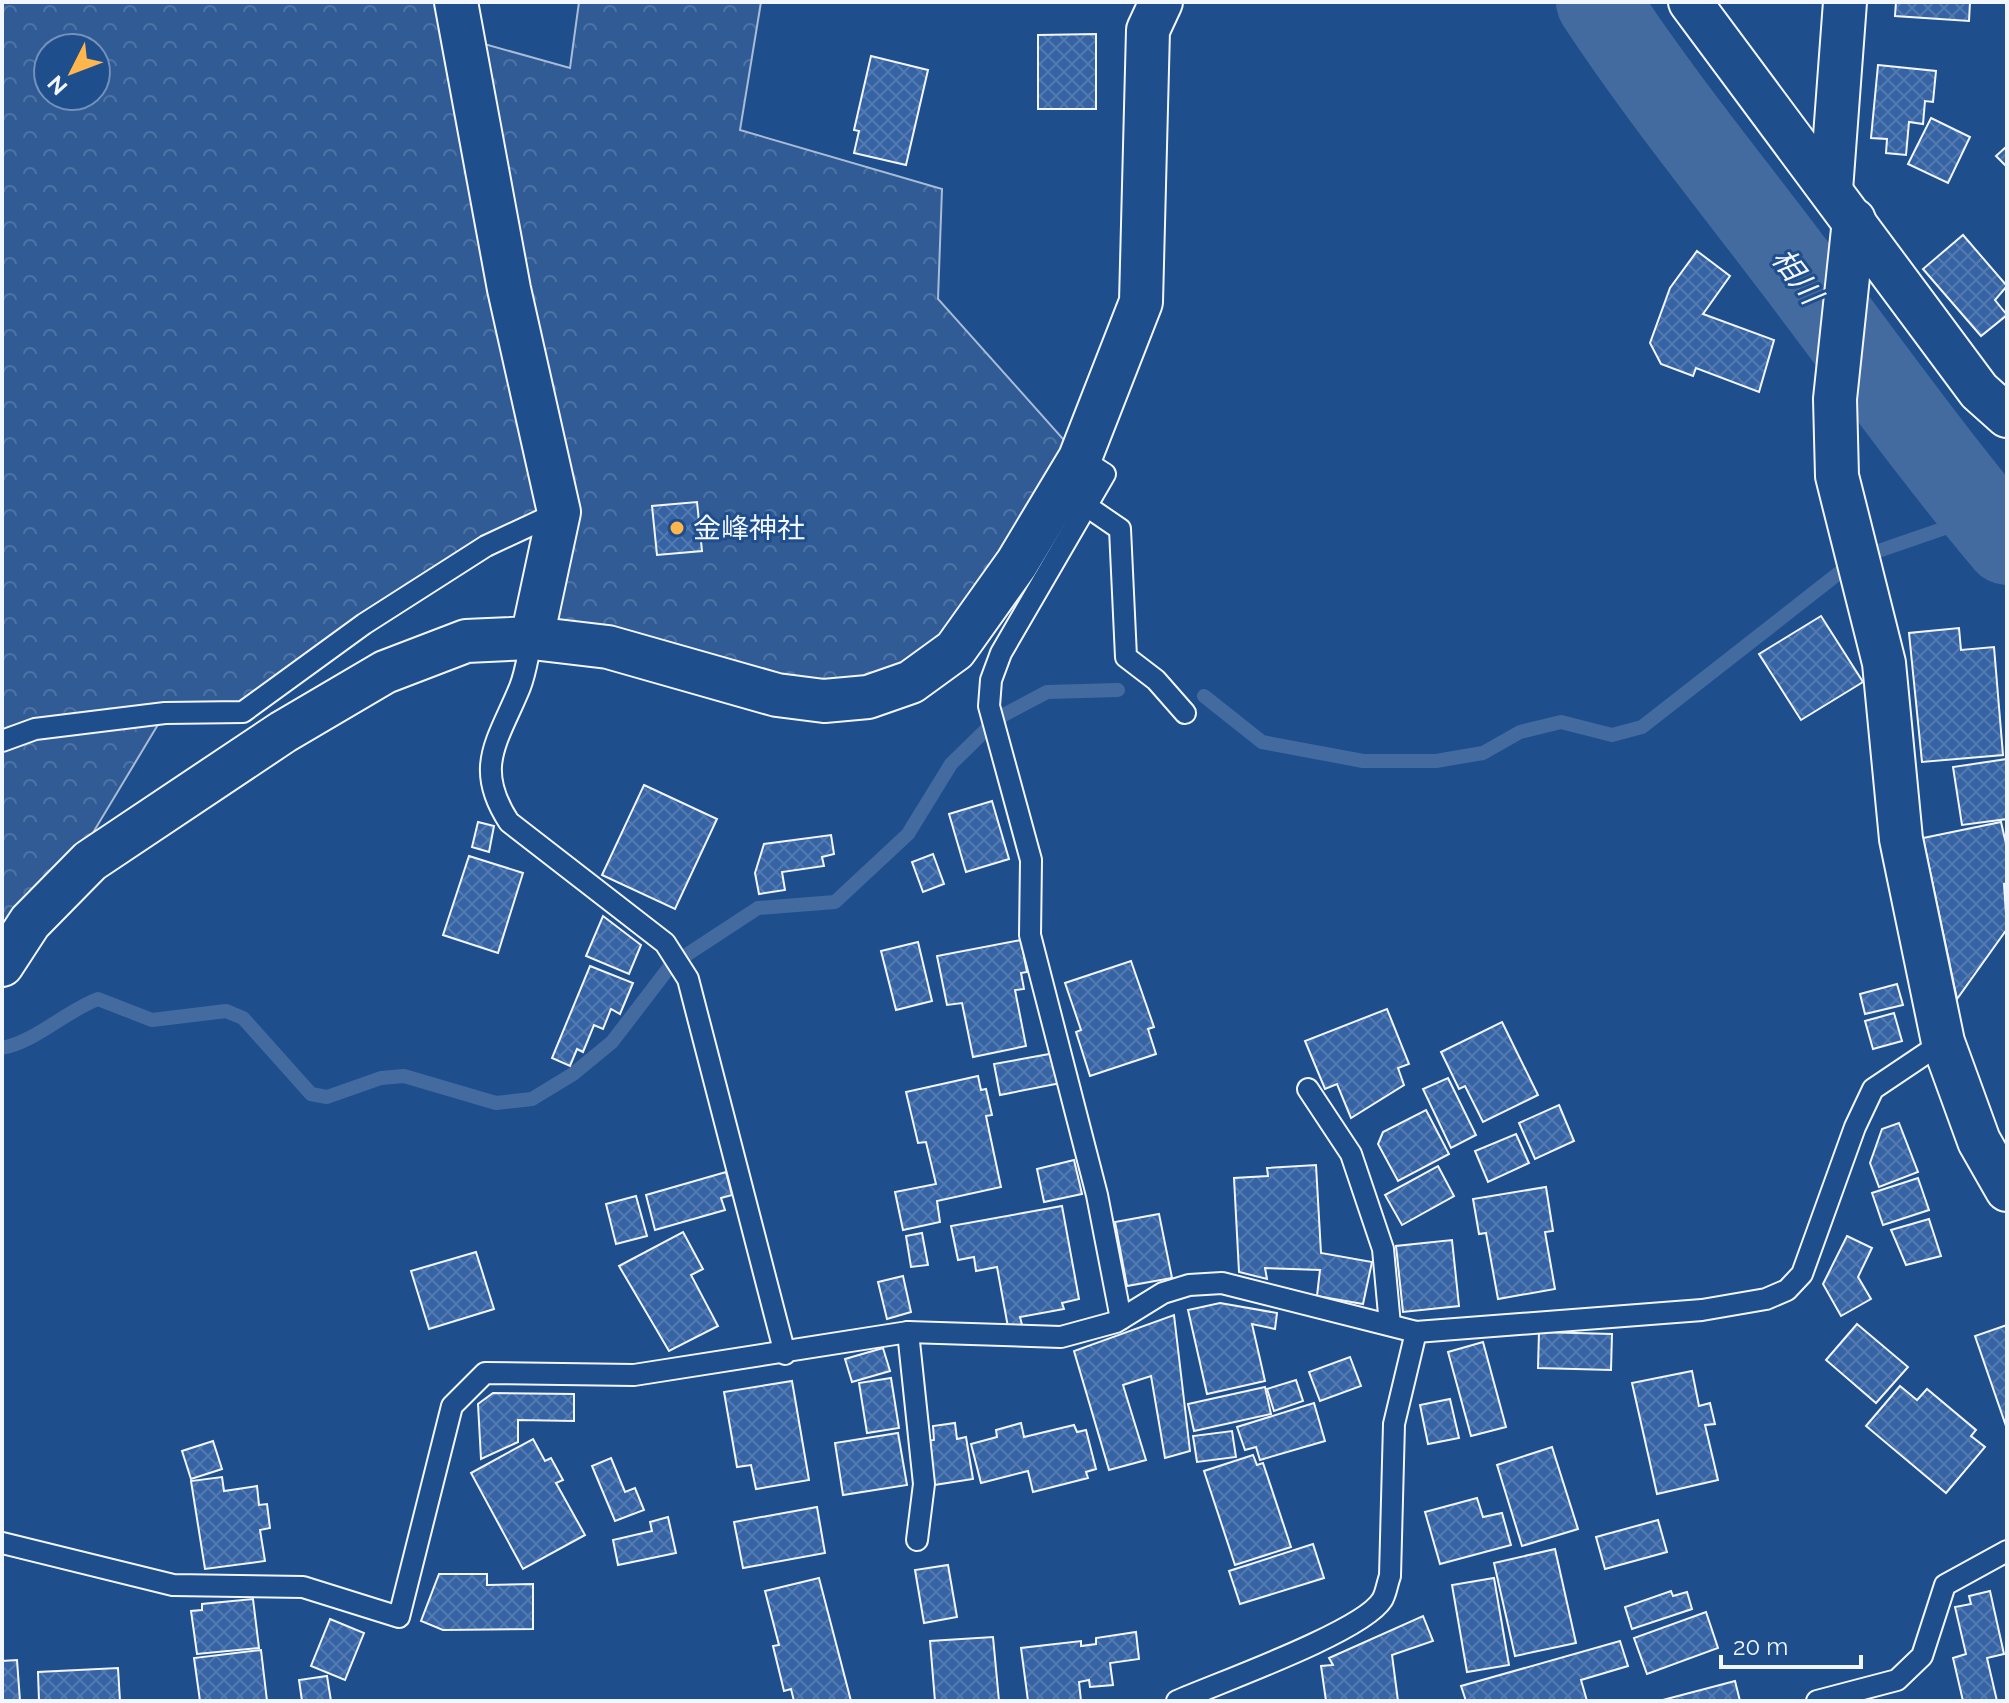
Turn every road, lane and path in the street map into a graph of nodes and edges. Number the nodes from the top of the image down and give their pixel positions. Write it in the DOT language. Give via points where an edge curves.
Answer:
graph roads {
  1 [pos="456,2"];
  2 [pos="1161,2"];
  3 [pos="1690,2"];
  4 [pos="1845,2"];
  5 [pos="1845,222"];
  6 [pos="2007,416"];
  7 [pos="1080,458"];
  8 [pos="1085,505"];
  9 [pos="559,512"];
  10 [pos="532,638"];
  11 [pos="1185,713"];
  12 [pos="2,741"];
  13 [pos="2,965"];
  14 [pos="1943,1042"];
  15 [pos="1308,1089"];
  16 [pos="2007,1190"];
  17 [pos="1121,1319"];
  18 [pos="1390,1325"];
  19 [pos="908,1332"];
  20 [pos="1416,1332"];
  21 [pos="785,1354"];
  22 [pos="917,1540"];
  23 [pos="2,1543"];
  24 [pos="2007,1551"];
  25 [pos="1177,1701"];
  26 [pos="1817,1701"];
  1 -- 9 [label="street" via="509,289"];
  2 -- 7 [label="street" via="1148,30 1141,302"];
  3 -- 5 [label="street"];
  4 -- 5 [label="street"];
  5 -- 6 [label="street" via="1979,391"];
  5 -- 14 [label="street" via="1835,399 1837,476 1884,663 1901,839"];
  7 -- 8 [label="lane" via="1105,474"];
  7 -- 10 [label="street" via="1017,563 955,650 911,682 868,697 824,701 777,695 608,647"];
  8 -- 11 [label="lane" via="1120,529 1126,657"];
  8 -- 17 [label="lane" via="1001,653 989,706 1031,860 1030,935 1097,1195"];
  9 -- 10 [label="street"];
  9 -- 12 [label="lane" via="486,546 364,624 243,712 136,716 35,729"];
  10 -- 13 [label="street" via="466,641 385,672 283,732 90,861 30,922"];
  10 -- 21 [label="lane" via="522,683 492,752 493,798 509,822 665,943 688,979"];
  14 -- 16 [label="street" via="1979,1141"];
  14 -- 20 [label="lane" via="1873,1089 1802,1274 1787,1290 1702,1310"];
  15 -- 18 [label="lane" via="1351,1154 1383,1249"];
  17 -- 18 [label="lane" via="1163,1293 1222,1283"];
  17 -- 19 [label="lane" via="1061,1337"];
  18 -- 20 [label="lane"];
  19 -- 21 [label="lane"];
  19 -- 22 [label="lane" via="924,1484"];
  20 -- 25 [label="lane" via="1394,1424 1390,1576 1382,1600 1337,1632"];
  21 -- 23 [label="lane" via="634,1375 485,1373 452,1406 399,1617 303,1587 173,1585"];
  24 -- 26 [label="lane" via="1945,1585 1922,1656 1897,1680"];
}
